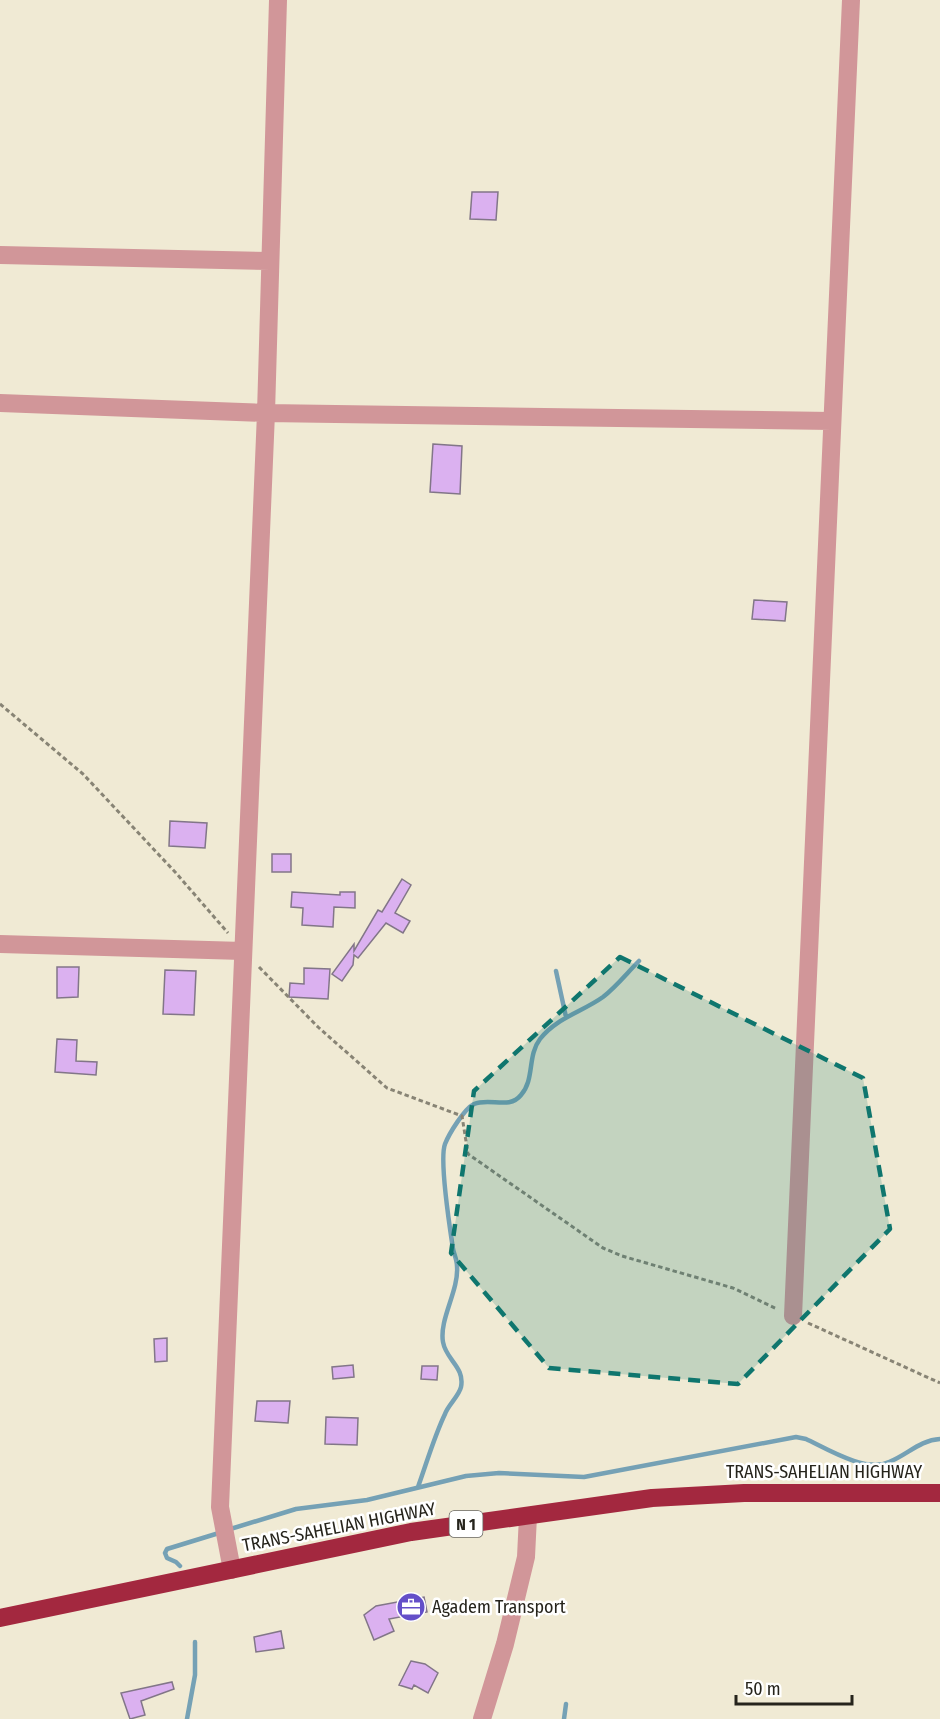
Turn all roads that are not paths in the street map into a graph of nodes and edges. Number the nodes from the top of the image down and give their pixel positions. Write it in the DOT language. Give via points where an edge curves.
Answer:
graph roads {
  1 [pos="278,0"];
  2 [pos="851,0"];
  3 [pos="0,255"];
  4 [pos="270,261"];
  5 [pos="0,403"];
  6 [pos="266,413"];
  7 [pos="832,422"];
  8 [pos="0,944"];
  9 [pos="243,951"];
  10 [pos="793,1316"];
  11 [pos="940,1493"];
  12 [pos="528,1516"];
  13 [pos="232,1570"];
  14 [pos="0,1618"];
  15 [pos="482,1719"];
  1 -- 4 [label="street"];
  2 -- 7 [label="street"];
  3 -- 4 [label="street"];
  4 -- 6 [label="street"];
  5 -- 6 [label="street"];
  6 -- 7 [label="street"];
  6 -- 9 [label="street"];
  7 -- 10 [label="street"];
  8 -- 9 [label="street"];
  9 -- 13 [label="street" via="220,1507"];
  11 -- 12 [label="highway, TRANS-SAHELIAN HIGHWAY / N 1" via="702,1493"];
  12 -- 13 [label="highway, TRANS-SAHELIAN HIGHWAY / N 1" via="411,1532"];
  12 -- 15 [label="street" via="526,1557"];
  13 -- 14 [label="highway, TRANS-SAHELIAN HIGHWAY / N 1"];
}
